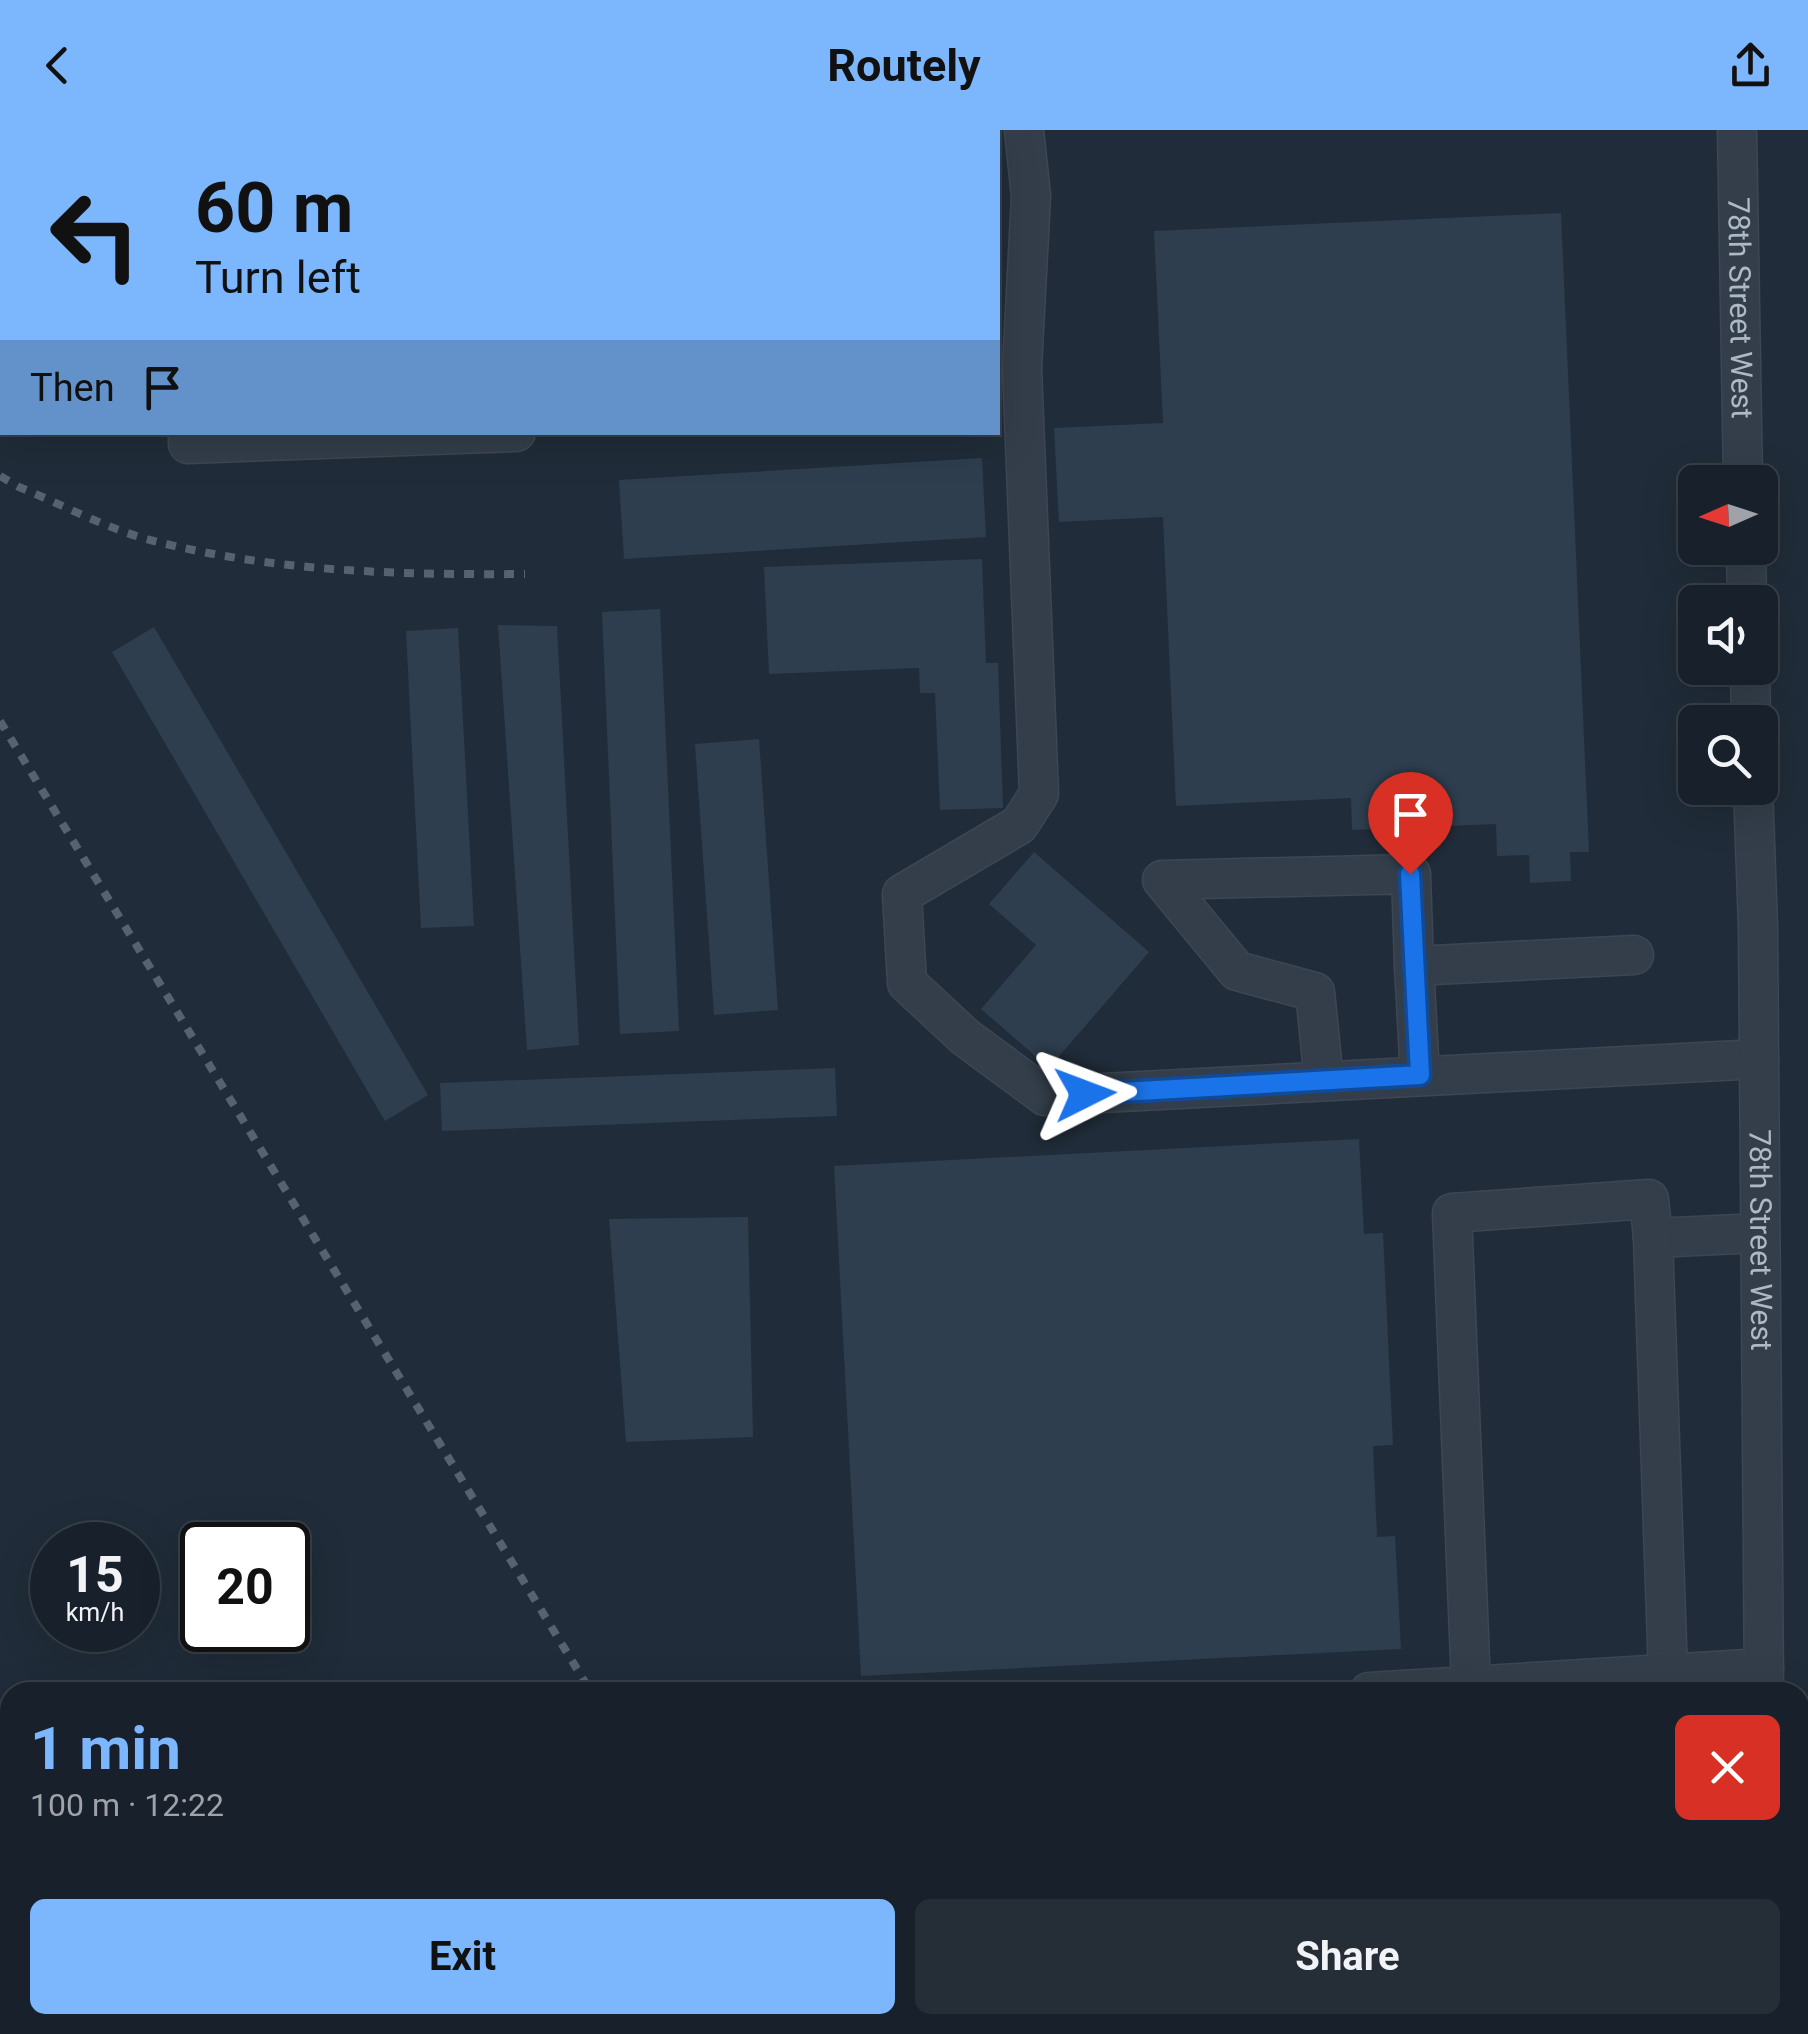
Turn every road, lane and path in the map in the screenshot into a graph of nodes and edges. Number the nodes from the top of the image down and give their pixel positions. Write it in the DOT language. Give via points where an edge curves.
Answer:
graph roads {
  1 [pos="1024,130"];
  2 [pos="1738,130"];
  3 [pos="1011,415"];
  4 [pos="188,435"];
  5 [pos="434,435"];
  6 [pos="1744,465"];
  7 [pos="1754,805"];
  8 [pos="1634,954"];
  9 [pos="1414,966"];
  10 [pos="1759,1059"];
  11 [pos="1420,1075"];
  12 [pos="1324,1081"];
  13 [pos="1760,1234"];
  14 [pos="1653,1238"];
  15 [pos="1668,1673"];
  16 [pos="1764,1680"];
  17 [pos="1471,1682"];
  18 [pos="1507,1682"];
  1 -- 3 [label="street" via="1031,196 1022,368"];
  2 -- 6 [label="street, 78th Street West"];
  3 -- 12 [label="street" via="1039,794 1019,825 902,894 907,983 965,1037 1045,1096"];
  4 -- 5 [label="street" via="188,444"];
  7 -- 10 [label="street, 78th Street West"];
  8 -- 9 [label="street"];
  9 -- 11 [label="street"];
  9 -- 12 [label="street" via="1410,874 1162,880 1237,971 1316,992"];
  10 -- 11 [label="street"];
  10 -- 13 [label="street, 78th Street West"];
  11 -- 12 [label="street"];
  13 -- 14 [label="street"];
  13 -- 16 [label="street, 78th Street West"];
  14 -- 15 [label="street"];
  14 -- 17 [label="street" via="1649,1199 1452,1214"];
  15 -- 16 [label="street"];
  15 -- 18 [label="street"];
}
